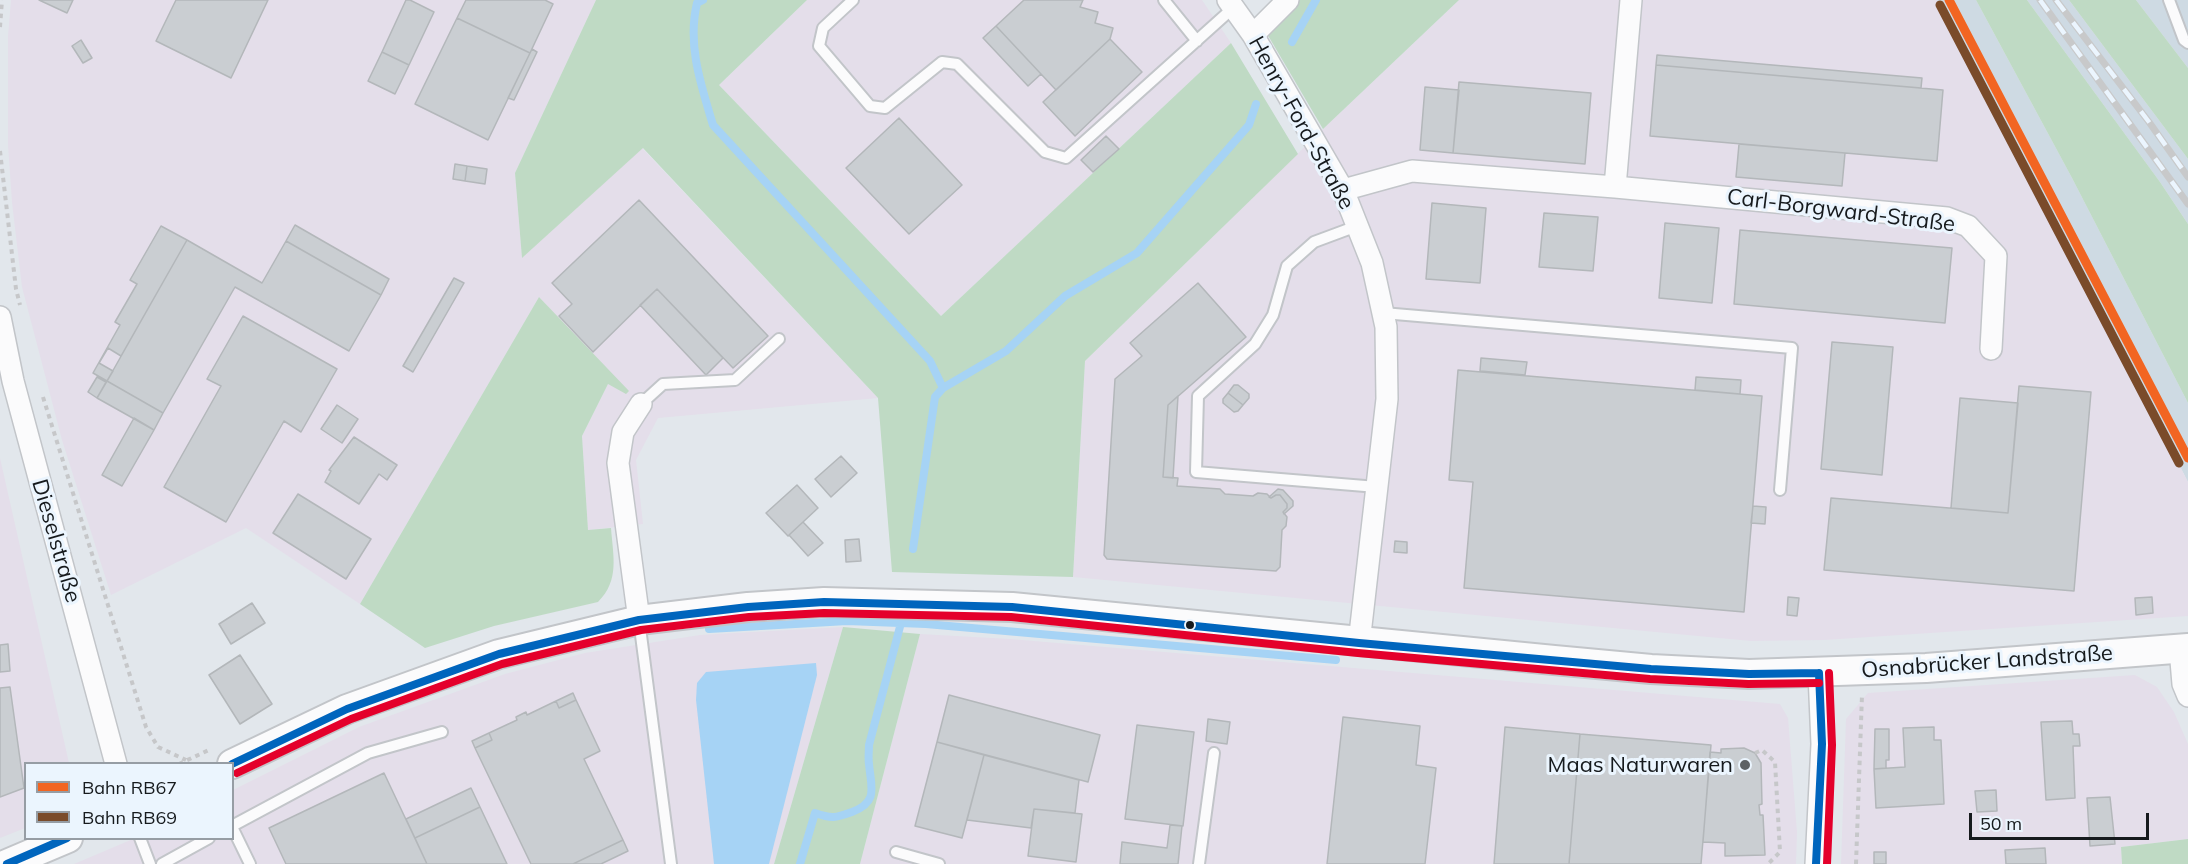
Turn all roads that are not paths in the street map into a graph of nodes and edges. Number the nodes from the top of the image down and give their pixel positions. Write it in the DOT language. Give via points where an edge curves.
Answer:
graph roads {
  1 [pos="853,0"];
  2 [pos="1164,0"];
  3 [pos="1288,0"];
  4 [pos="1631,0"];
  5 [pos="2169,0"];
  6 [pos="1230,4"];
  7 [pos="1253,35"];
  8 [pos="1197,41"];
  9 [pos="2188,43"];
  10 [pos="1615,187"];
  11 [pos="1343,190"];
  12 [pos="1357,226"];
  13 [pos="1383,313"];
  14 [pos="0,317"];
  15 [pos="779,339"];
  16 [pos="1991,349"];
  17 [pos="641,404"];
  18 [pos="1377,488"];
  19 [pos="1780,490"];
  20 [pos="639,620"];
  21 [pos="1359,643"];
  22 [pos="2184,648"];
  23 [pos="1819,673"];
  24 [pos="2188,696"];
  25 [pos="442,732"];
  26 [pos="1214,753"];
  27 [pos="115,762"];
  28 [pos="234,763"];
  29 [pos="234,825"];
  30 [pos="234,830"];
  31 [pos="63,840"];
  32 [pos="141,840"];
  33 [pos="205,840"];
  34 [pos="896,852"];
  35 [pos="8,864"];
  36 [pos="150,864"];
  37 [pos="162,864"];
  38 [pos="250,864"];
  39 [pos="671,864"];
  40 [pos="939,864"];
  41 [pos="1200,864"];
  42 [pos="1816,864"];
  1 -- 8 [label="lane" via="823,28 819,46 870,106 885,108 942,62 957,64 1045,152 1066,158"];
  2 -- 8 [label="lane"];
  3 -- 7 [label="street"];
  4 -- 10 [label="street"];
  5 -- 9 [label="lane"];
  6 -- 7 [label="street, Henry-Ford-Straße"];
  6 -- 8 [label="lane"];
  7 -- 11 [label="street, Henry-Ford-Straße"];
  10 -- 11 [label="street, Carl-Borgward-Straße" via="1412,171"];
  10 -- 16 [label="street, Carl-Borgward-Straße" via="1947,218 1968,226 1996,256"];
  11 -- 12 [label="street, Henry-Ford-Straße"];
  12 -- 13 [label="street, Henry-Ford-Straße" via="1372,263"];
  12 -- 18 [label="lane" via="1314,242 1287,266 1273,315 1255,344 1198,396 1196,472"];
  13 -- 18 [label="street, Henry-Ford-Straße" via="1387,399"];
  13 -- 19 [label="lane" via="1792,348"];
  14 -- 27 [label="street, Dieselstraße" via="16,393"];
  15 -- 17 [label="lane" via="735,380 663,384"];
  17 -- 20 [label="street" via="623,432 618,463"];
  18 -- 21 [label="street, Henry-Ford-Straße"];
  20 -- 21 [label="street, Osnabrücker Landstraße" via="824,602 1012,607"];
  20 -- 28 [label="street, Osnabrücker Landstraße" via="500,654 347,709"];
  20 -- 39 [label="lane"];
  21 -- 23 [label="street, Osnabrücker Landstraße" via="1651,669"];
  22 -- 23 [label="street, Osnabrücker Landstraße"];
  22 -- 24 [label="street" via="2183,684"];
  23 -- 42 [label="street" via="1822,744"];
  25 -- 29 [label="lane" via="368,753"];
  26 -- 41 [label="lane"];
  30 -- 38 [label="lane"];
  31 -- 35 [label="street"];
  32 -- 36 [label="lane"];
  33 -- 37 [label="lane"];
  34 -- 40 [label="lane"];
}
